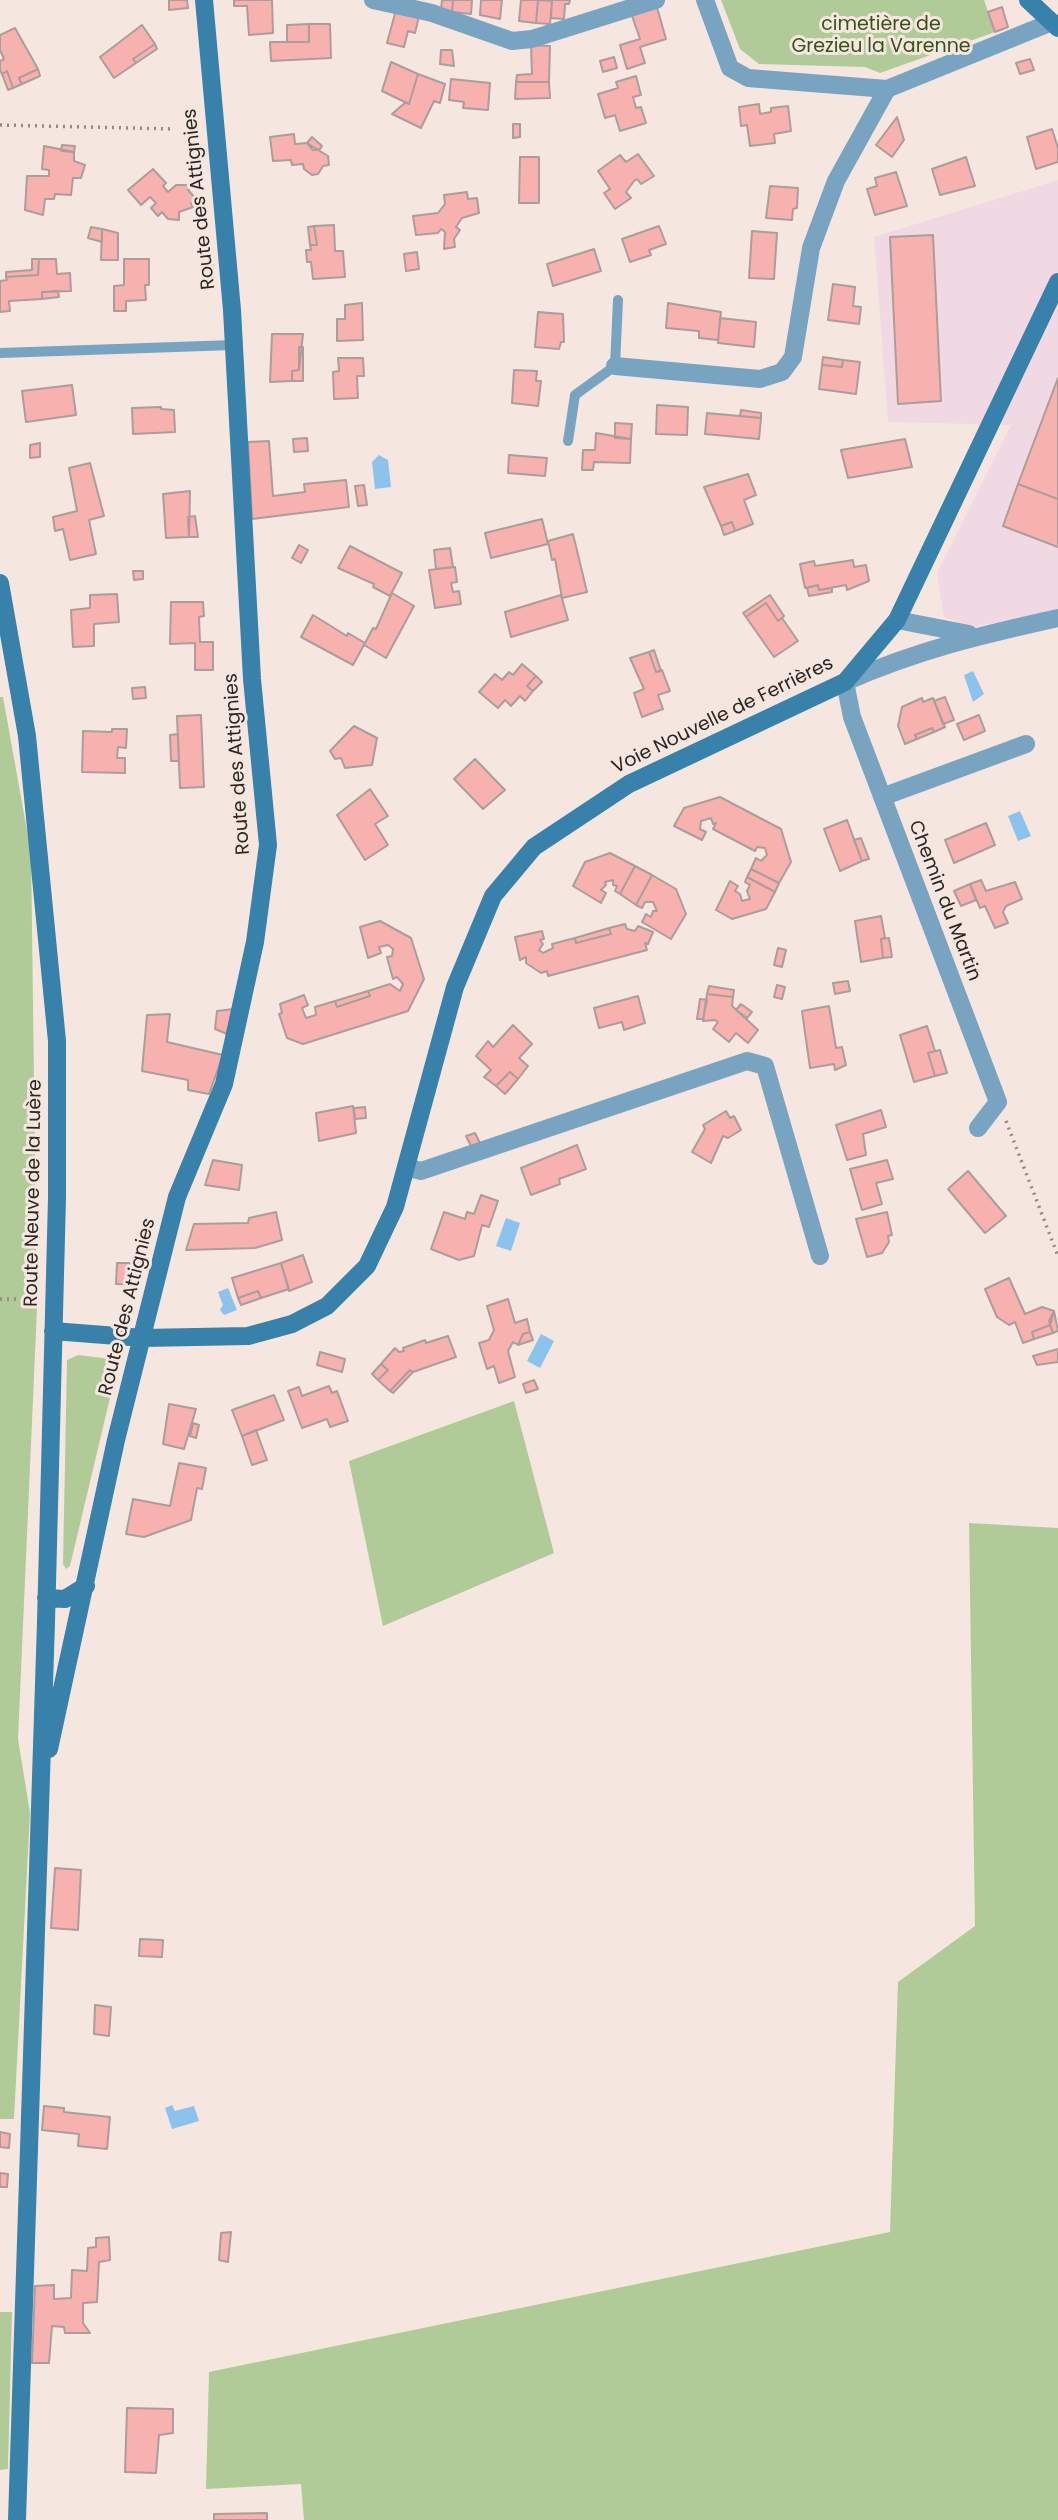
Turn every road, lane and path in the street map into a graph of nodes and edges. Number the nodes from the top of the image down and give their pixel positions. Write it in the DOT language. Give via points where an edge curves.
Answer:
graph roads {
  1 [pos="204,0"];
  2 [pos="373,0"];
  3 [pos="656,0"];
  4 [pos="705,0"];
  5 [pos="1028,0"];
  6 [pos="432,7"];
  7 [pos="1055,25"];
  8 [pos="887,89"];
  9 [pos="0,125"];
  10 [pos="174,129"];
  11 [pos="1058,282"];
  12 [pos="618,300"];
  13 [pos="234,345"];
  14 [pos="0,353"];
  15 [pos="615,366"];
  16 [pos="568,441"];
  17 [pos="0,583"];
  18 [pos="1058,618"];
  19 [pos="897,620"];
  20 [pos="976,636"];
  21 [pos="845,682"];
  22 [pos="1026,744"];
  23 [pos="882,797"];
  24 [pos="998,1102"];
  25 [pos="978,1128"];
  26 [pos="406,1167"];
  27 [pos="820,1256"];
  28 [pos="1058,1256"];
  29 [pos="54,1298"];
  30 [pos="0,1299"];
  31 [pos="53,1331"];
  32 [pos="143,1338"];
  33 [pos="86,1586"];
  34 [pos="46,1598"];
  35 [pos="38,1808"];
  36 [pos="17,2520"];
  1 -- 13 [label="street, Route des Attignies"];
  2 -- 6 [label="street"];
  3 -- 6 [label="street" via="533,39 512,41"];
  4 -- 8 [label="street" via="730,68 748,78"];
  5 -- 7 [label="street"];
  7 -- 8 [label="street"];
  8 -- 15 [label="street" via="836,181 811,248 793,357 782,372 760,379"];
  9 -- 10 [label="path"];
  11 -- 19 [label="street, Voie Nouvelle de Ferrières"];
  12 -- 15 [label="lane"];
  13 -- 14 [label="lane"];
  13 -- 32 [label="street, Route des Attignies" via="252,679 268,845 255,942 224,1084 177,1197"];
  15 -- 16 [label="lane" via="575,395"];
  17 -- 29 [label="street, Route Neuve de la Luère" via="27,736 57,1041"];
  18 -- 20 [label="street"];
  19 -- 20 [label="street"];
  19 -- 21 [label="street, Voie Nouvelle de Ferrières"];
  20 -- 21 [label="street" via="902,657"];
  21 -- 23 [label="street, Chemin du Martin" via="852,717"];
  21 -- 26 [label="street, Voie Nouvelle de Ferrières" via="629,784 534,847 493,896 455,987"];
  22 -- 23 [label="street"];
  23 -- 24 [label="street, Chemin du Martin"];
  24 -- 25 [label="street"];
  24 -- 28 [label="path"];
  26 -- 27 [label="street" via="421,1171 747,1061 765,1066"];
  26 -- 32 [label="street, Voie Nouvelle de Ferrières" via="395,1207 367,1266 327,1306 292,1324 248,1336"];
  29 -- 30 [label="path"];
  29 -- 31 [label="street, Route Neuve de la Luère"];
  31 -- 32 [label="street, Voie Nouvelle de Ferrières"];
  31 -- 34 [label="street, Route Neuve de la Luère"];
  32 -- 33 [label="street, Route des Attignies"];
  33 -- 34 [label="street" via="65,1599"];
  33 -- 35 [label="street, Route des Attignies"];
  34 -- 35 [label="street, Route Neuve de la Luère"];
  35 -- 36 [label="street"];
}
